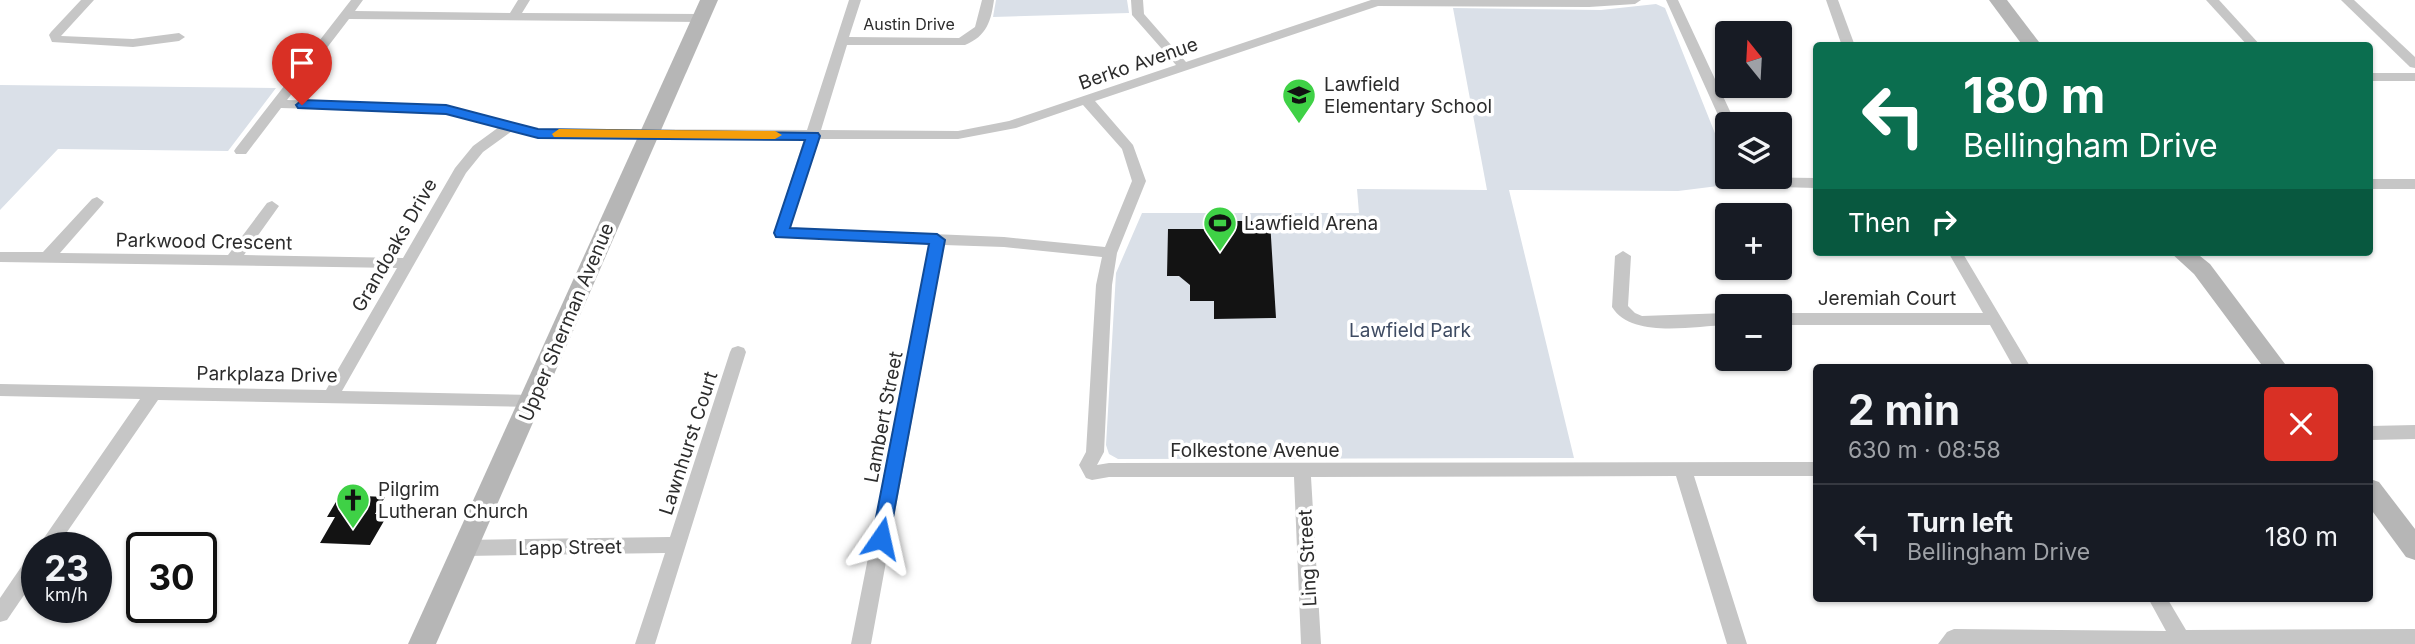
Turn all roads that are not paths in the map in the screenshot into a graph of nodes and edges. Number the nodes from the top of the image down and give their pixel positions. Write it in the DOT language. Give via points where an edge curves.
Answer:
graph roads {
  1 [pos="88,0"];
  2 [pos="357,0"];
  3 [pos="524,0"];
  4 [pos="709,0"];
  5 [pos="855,0"];
  6 [pos="988,0"];
  7 [pos="1137,0"];
  8 [pos="1635,0"];
  9 [pos="1672,0"];
  10 [pos="1832,0"];
  11 [pos="1998,0"];
  12 [pos="2212,0"];
  13 [pos="2347,0"];
  14 [pos="1402,1"];
  15 [pos="1538,2"];
  16 [pos="345,15"];
  17 [pos="513,17"];
  18 [pos="701,18"];
  19 [pos="178,37"];
  20 [pos="842,41"];
  21 [pos="1848,42"];
  22 [pos="2030,42"];
  23 [pos="2251,42"];
  24 [pos="2415,64"];
  25 [pos="1184,67"];
  26 [pos="2373,77"];
  27 [pos="2415,77"];
  28 [pos="1087,101"];
  29 [pos="278,104"];
  30 [pos="1723,112"];
  31 [pos="508,127"];
  32 [pos="648,133"];
  33 [pos="813,136"];
  34 [pos="241,151"];
  35 [pos="1792,182"];
  36 [pos="1813,183"];
  37 [pos="2373,184"];
  38 [pos="2415,184"];
  39 [pos="97,202"];
  40 [pos="272,206"];
  41 [pos="937,240"];
  42 [pos="1110,253"];
  43 [pos="1623,256"];
  44 [pos="1957,256"];
  45 [pos="0,257"];
  46 [pos="47,258"];
  47 [pos="232,261"];
  48 [pos="2200,261"];
  49 [pos="407,263"];
  50 [pos="1715,319"];
  51 [pos="1792,319"];
  52 [pos="1994,319"];
  53 [pos="738,352"];
  54 [pos="2021,364"];
  55 [pos="2274,364"];
  56 [pos="0,390"];
  57 [pos="153,394"];
  58 [pos="331,396"];
  59 [pos="533,401"];
  60 [pos="2415,432"];
  61 [pos="2373,433"];
  62 [pos="1813,469"];
  63 [pos="1683,470"];
  64 [pos="1302,471"];
  65 [pos="2373,493"];
  66 [pos="57,532"];
  67 [pos="675,545"];
  68 [pos="465,548"];
  69 [pos="2415,549"];
  70 [pos="21,583"];
  71 [pos="2159,602"];
  72 [pos="0,614"];
  73 [pos="2180,638"];
  74 [pos="2415,638"];
  75 [pos="422,644"];
  76 [pos="645,644"];
  77 [pos="861,644"];
  78 [pos="1311,644"];
  79 [pos="1737,644"];
  80 [pos="1948,644"];
  1 -- 19 [label="street" via="60,28 56,39 133,43"];
  2 -- 16 [label="street"];
  3 -- 17 [label="street"];
  4 -- 18 [label="main road, Upper Sherman Avenue"];
  5 -- 20 [label="street"];
  6 -- 20 [label="street, Austin Drive" via="984,26 976,37 961,42"];
  7 -- 25 [label="street" via="1138,15"];
  8 -- 15 [label="street, Berko Avenue"];
  9 -- 30 [label="street"];
  10 -- 21 [label="street"];
  11 -- 22 [label="main road"];
  12 -- 23 [label="street"];
  13 -- 24 [label="street"];
  14 -- 15 [label="street, Berko Avenue"];
  14 -- 25 [label="street, Berko Avenue" via="1362,5"];
  16 -- 17 [label="street"];
  16 -- 29 [label="street"];
  17 -- 18 [label="street"];
  18 -- 32 [label="main road, Upper Sherman Avenue"];
  20 -- 33 [label="street"];
  25 -- 28 [label="street, Berko Avenue"];
  26 -- 27 [label="street"];
  28 -- 33 [label="street, Berko Avenue" via="1011,125 958,135"];
  28 -- 42 [label="street, Folkestone Avenue" via="1128,148 1139,181"];
  29 -- 31 [label="street, Berko Avenue" via="446,109"];
  29 -- 34 [label="street"];
  31 -- 32 [label="street, Berko Avenue" via="538,133"];
  31 -- 49 [label="street, Grandoaks Drive" via="478,149 460,171"];
  32 -- 33 [label="street, Berko Avenue"];
  32 -- 59 [label="main road, Upper Sherman Avenue"];
  33 -- 41 [label="street" via="781,233"];
  35 -- 36 [label="street"];
  37 -- 38 [label="street"];
  39 -- 46 [label="street"];
  40 -- 47 [label="street"];
  41 -- 42 [label="street"];
  41 -- 77 [label="street, Lambert Street"];
  42 -- 64 [label="street, Folkestone Avenue" via="1104,285 1095,452 1088,465 1092,473"];
  43 -- 50 [label="street" via="1620,307 1629,317 1641,321"];
  44 -- 52 [label="street"];
  45 -- 46 [label="street, Parkwood Crescent"];
  46 -- 47 [label="street, Parkwood Crescent"];
  47 -- 49 [label="street, Parkwood Crescent"];
  48 -- 55 [label="main road"];
  49 -- 58 [label="street, Grandoaks Drive"];
  51 -- 52 [label="street, Jeremiah Court"];
  52 -- 54 [label="street"];
  53 -- 67 [label="street, Lawnhurst Court"];
  56 -- 57 [label="street, Parkplaza Drive"];
  57 -- 58 [label="street, Parkplaza Drive"];
  57 -- 66 [label="street"];
  58 -- 59 [label="street, Parkplaza Drive"];
  59 -- 68 [label="main road, Upper Sherman Avenue"];
  60 -- 61 [label="street"];
  62 -- 63 [label="street, Folkestone Avenue"];
  63 -- 64 [label="street, Folkestone Avenue"];
  63 -- 79 [label="street"];
  64 -- 78 [label="street, Ling Street"];
  65 -- 69 [label="main road"];
  67 -- 68 [label="street, Lapp Street"];
  67 -- 76 [label="street, Lawnhurst Court"];
  68 -- 75 [label="main road, Upper Sherman Avenue"];
  70 -- 72 [label="street"];
  71 -- 73 [label="street"];
  73 -- 74 [label="street"];
  73 -- 80 [label="street" via="1954,638"];
}
